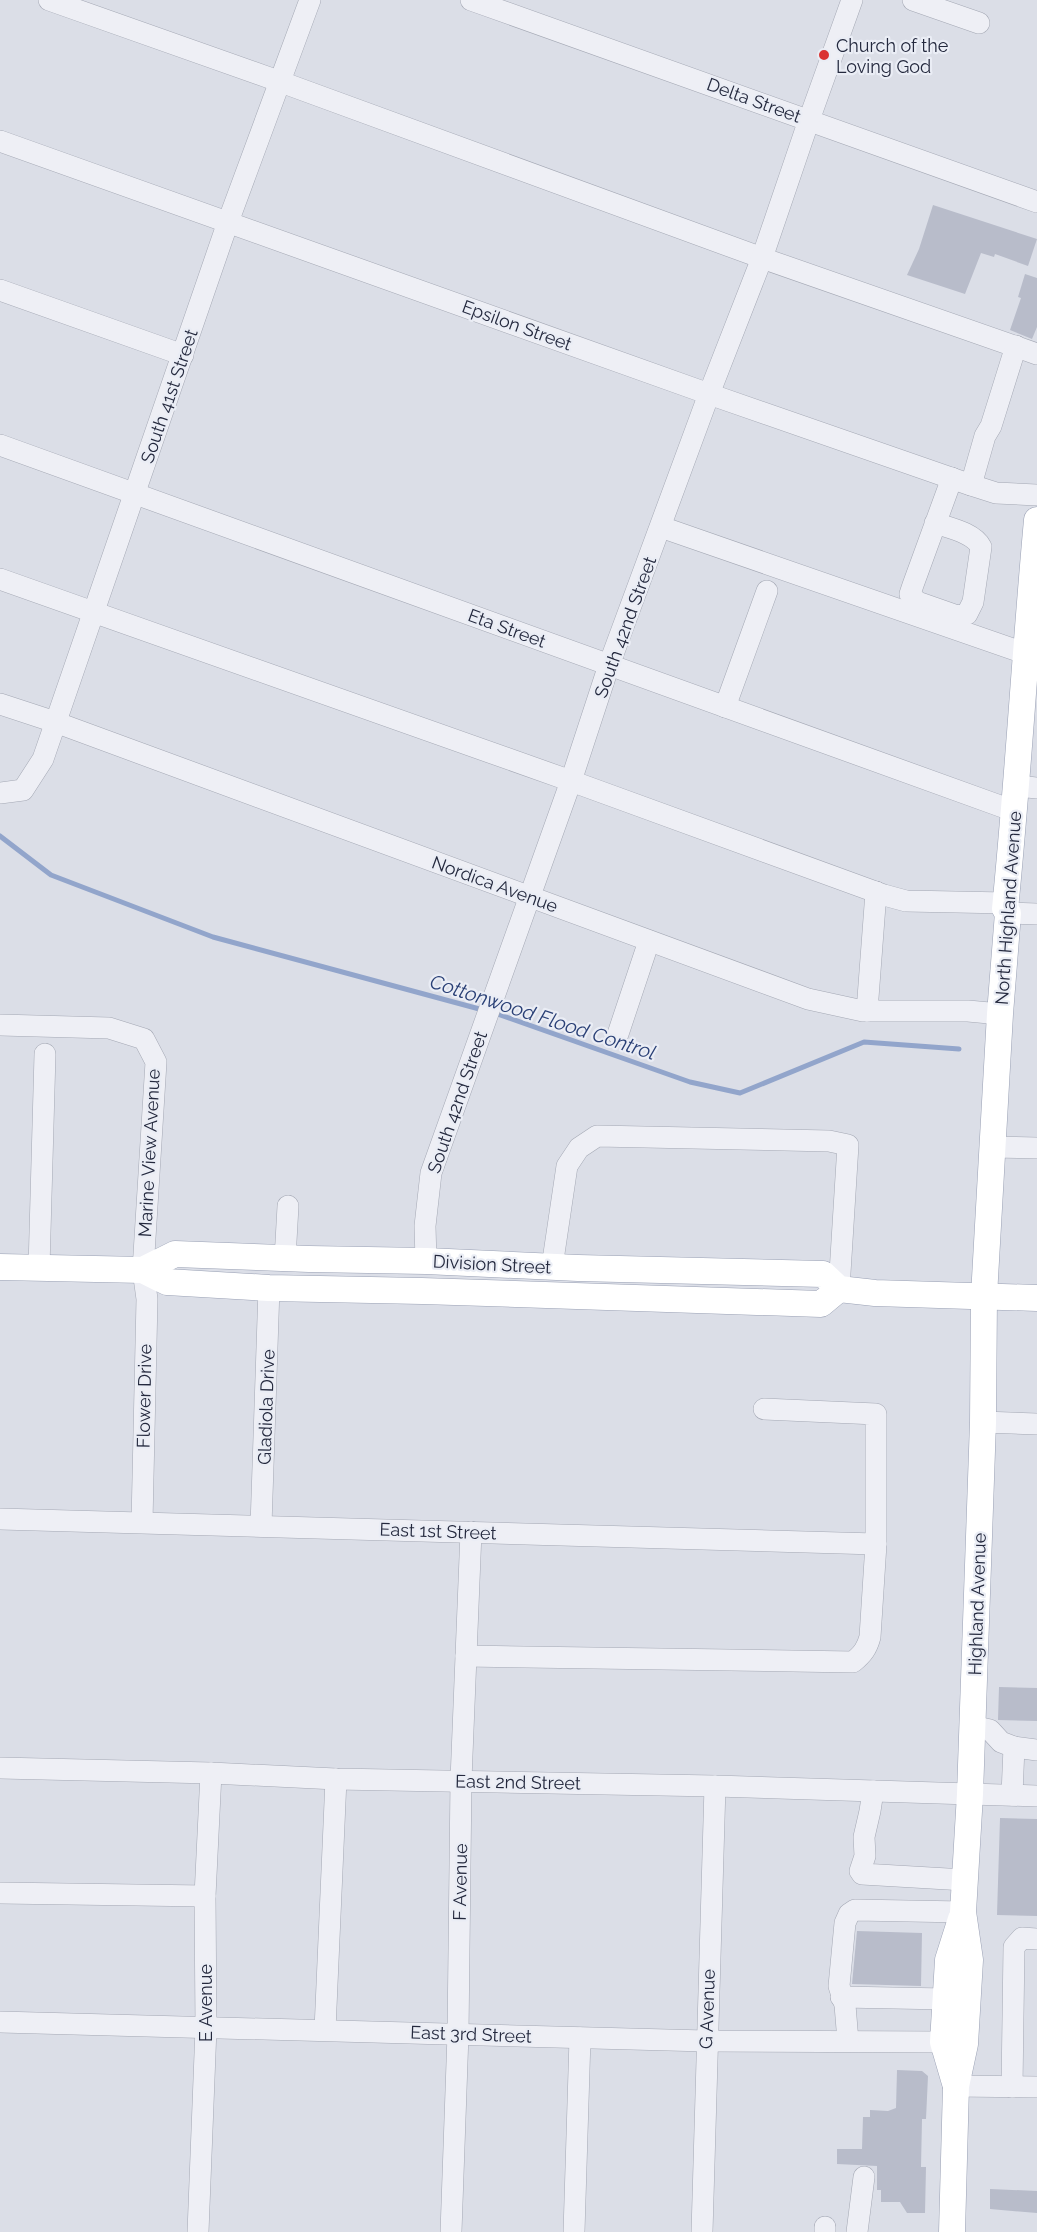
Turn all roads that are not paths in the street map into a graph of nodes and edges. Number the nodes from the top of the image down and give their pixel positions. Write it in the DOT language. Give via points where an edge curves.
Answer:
graph roads {
  1 [pos="49,0"];
  2 [pos="310,0"];
  3 [pos="471,0"];
  4 [pos="852,0"];
  5 [pos="913,0"];
  6 [pos="979,23"];
  7 [pos="280,82"];
  8 [pos="809,120"];
  9 [pos="0,141"];
  10 [pos="1037,202"];
  11 [pos="228,222"];
  12 [pos="762,258"];
  13 [pos="0,290"];
  14 [pos="1016,346"];
  15 [pos="1037,354"];
  16 [pos="183,355"];
  17 [pos="709,394"];
  18 [pos="0,445"];
  19 [pos="961,481"];
  20 [pos="136,493"];
  21 [pos="1037,495"];
  22 [pos="1037,520"];
  23 [pos="935,523"];
  24 [pos="661,527"];
  25 [pos="0,579"];
  26 [pos="767,591"];
  27 [pos="94,612"];
  28 [pos="1024,653"];
  29 [pos="609,665"];
  30 [pos="0,704"];
  31 [pos="725,707"];
  32 [pos="56,722"];
  33 [pos="571,780"];
  34 [pos="0,793"];
  35 [pos="1023,795"];
  36 [pos="876,892"];
  37 [pos="530,897"];
  38 [pos="1007,908"];
  39 [pos="1037,914"];
  40 [pos="649,941"];
  41 [pos="867,1011"];
  42 [pos="1000,1014"];
  43 [pos="0,1025"];
  44 [pos="618,1034"];
  45 [pos="45,1054"];
  46 [pos="992,1147"];
  47 [pos="1037,1148"];
  48 [pos="288,1206"];
  49 [pos="285,1259"];
  50 [pos="426,1261"];
  51 [pos="0,1267"];
  52 [pos="552,1267"];
  53 [pos="39,1268"];
  54 [pos="143,1270"];
  55 [pos="269,1288"];
  56 [pos="839,1289"];
  57 [pos="984,1296"];
  58 [pos="1037,1298"];
  59 [pos="764,1409"];
  60 [pos="983,1422"];
  61 [pos="1037,1424"];
  62 [pos="0,1519"];
  63 [pos="142,1522"];
  64 [pos="261,1526"];
  65 [pos="471,1532"];
  66 [pos="876,1544"];
  67 [pos="466,1656"];
  68 [pos="972,1726"];
  69 [pos="1014,1747"];
  70 [pos="1037,1750"];
  71 [pos="0,1768"];
  72 [pos="211,1773"];
  73 [pos="336,1779"];
  74 [pos="461,1780"];
  75 [pos="715,1786"];
  76 [pos="873,1791"];
  77 [pos="970,1794"];
  78 [pos="1012,1795"];
  79 [pos="1037,1796"];
  80 [pos="965,1880"];
  81 [pos="0,1893"];
  82 [pos="205,1896"];
  83 [pos="963,1912"];
  84 [pos="1037,1939"];
  85 [pos="841,1997"];
  86 [pos="946,1999"];
  87 [pos="0,2022"];
  88 [pos="206,2028"];
  89 [pos="325,2030"];
  90 [pos="458,2034"];
  91 [pos="580,2038"];
  92 [pos="706,2041"];
  93 [pos="848,2041"];
  94 [pos="943,2042"];
  95 [pos="956,2086"];
  96 [pos="1012,2087"];
  97 [pos="1037,2087"];
  98 [pos="864,2177"];
  99 [pos="198,2232"];
  100 [pos="451,2232"];
  101 [pos="574,2232"];
  102 [pos="702,2232"];
  103 [pos="857,2232"];
  104 [pos="952,2232"];
  1 -- 7 [label="street"];
  2 -- 7 [label="street, South 41st Street"];
  3 -- 8 [label="street, Delta Street"];
  4 -- 8 [label="street, South 42nd Street"];
  5 -- 6 [label="street"];
  7 -- 11 [label="street, South 41st Street"];
  7 -- 12 [label="street"];
  8 -- 10 [label="street, Delta Street"];
  8 -- 12 [label="street, South 42nd Street"];
  9 -- 11 [label="street, Epsilon Street"];
  11 -- 16 [label="street, South 41st Street"];
  11 -- 17 [label="street, Epsilon Street"];
  12 -- 14 [label="street"];
  12 -- 17 [label="street, South 42nd Street"];
  13 -- 16 [label="street"];
  14 -- 15 [label="street"];
  14 -- 19 [label="street" via="991,426"];
  16 -- 20 [label="street, South 41st Street"];
  17 -- 19 [label="street, Epsilon Street"];
  17 -- 24 [label="street, South 42nd Street"];
  18 -- 20 [label="street, Eta Street"];
  19 -- 21 [label="street, Epsilon Street" via="996,493"];
  19 -- 23 [label="street"];
  20 -- 27 [label="street, South 41st Street"];
  20 -- 29 [label="street, Eta Street"];
  22 -- 28 [label="main road, North Highland Avenue"];
  24 -- 28 [label="street"];
  24 -- 29 [label="street, South 42nd Street"];
  25 -- 27 [label="street"];
  26 -- 31 [label="street"];
  27 -- 32 [label="street, South 41st Street"];
  27 -- 33 [label="street"];
  28 -- 35 [label="main road, North Highland Avenue"];
  29 -- 31 [label="street, Eta Street"];
  29 -- 33 [label="street, South 42nd Street"];
  30 -- 32 [label="street, Nordica Avenue"];
  31 -- 35 [label="street, Eta Street"];
  32 -- 34 [label="street, South 41st Street" via="43,759 23,790"];
  32 -- 37 [label="street, Nordica Avenue"];
  33 -- 36 [label="street"];
  33 -- 37 [label="street, South 42nd Street"];
  35 -- 38 [label="main road, North Highland Avenue"];
  36 -- 38 [label="street" via="906,901"];
  36 -- 41 [label="street"];
  37 -- 40 [label="street, Nordica Avenue"];
  37 -- 50 [label="street, South 42nd Street" via="431,1173"];
  38 -- 39 [label="street"];
  38 -- 42 [label="main road, North Highland Avenue"];
  40 -- 41 [label="street, Nordica Avenue" via="808,999"];
  40 -- 44 [label="street"];
  41 -- 42 [label="street, Nordica Avenue"];
  42 -- 46 [label="main road, North Highland Avenue"];
  43 -- 54 [label="street, Marine View Avenue" via="109,1028 144,1039 156,1062"];
  45 -- 53 [label="street"];
  46 -- 47 [label="street"];
  46 -- 57 [label="main road, North Highland Avenue"];
  48 -- 49 [label="street"];
  49 -- 50 [label="main road, Division Street"];
  49 -- 54 [label="main road, Division Street" via="175,1254"];
  50 -- 52 [label="main road, Division Street"];
  51 -- 53 [label="main road, Division Street"];
  52 -- 56 [label="main road, Division Street" via="823,1274"];
  52 -- 56 [label="street" via="567,1166 579,1148 597,1136 829,1141 848,1145"];
  53 -- 54 [label="main road, Division Street"];
  54 -- 55 [label="main road, Division Street" via="167,1282"];
  54 -- 63 [label="street, Flower Drive" via="147,1299"];
  55 -- 56 [label="main road, Division Street" via="821,1304"];
  55 -- 64 [label="street, Gladiola Drive"];
  56 -- 57 [label="main road, Division Street"];
  57 -- 58 [label="main road, Division Street"];
  57 -- 60 [label="main road, Highland Avenue"];
  59 -- 66 [label="street" via="876,1414"];
  60 -- 61 [label="street"];
  60 -- 68 [label="main road, Highland Avenue"];
  62 -- 63 [label="street, East 1st Street"];
  63 -- 64 [label="street, East 1st Street"];
  64 -- 65 [label="street, East 1st Street"];
  65 -- 66 [label="street, East 1st Street"];
  65 -- 67 [label="street, F Avenue"];
  66 -- 67 [label="street" via="870,1636 862,1656 853,1662"];
  67 -- 74 [label="street, F Avenue"];
  68 -- 69 [label="street" via="990,1730 1001,1742"];
  68 -- 77 [label="main road, Highland Avenue"];
  69 -- 70 [label="street"];
  69 -- 78 [label="street"];
  71 -- 72 [label="street, East 2nd Street"];
  72 -- 73 [label="street, East 2nd Street"];
  72 -- 82 [label="street, E Avenue"];
  73 -- 74 [label="street, East 2nd Street"];
  73 -- 89 [label="street"];
  74 -- 75 [label="street, East 2nd Street"];
  74 -- 90 [label="street, F Avenue"];
  75 -- 76 [label="street, East 2nd Street"];
  75 -- 92 [label="street, G Avenue"];
  76 -- 77 [label="street, East 2nd Street"];
  76 -- 80 [label="street" via="862,1874"];
  77 -- 78 [label="street, East 2nd Street"];
  77 -- 80 [label="main road, Highland Avenue"];
  78 -- 79 [label="street, East 2nd Street"];
  80 -- 83 [label="main road, Highland Avenue"];
  81 -- 82 [label="street"];
  82 -- 88 [label="street, E Avenue"];
  83 -- 85 [label="street" via="855,1910 849,1914 845,1923"];
  83 -- 86 [label="main road, Highland Avenue" via="948,1960"];
  83 -- 95 [label="main road, Highland Avenue" via="970,1960 966,2044"];
  84 -- 96 [label="street" via="1022,1938 1014,1947"];
  85 -- 86 [label="street"];
  85 -- 93 [label="street"];
  86 -- 94 [label="main road, Highland Avenue"];
  87 -- 88 [label="street, East 3rd Street"];
  88 -- 89 [label="street, East 3rd Street"];
  88 -- 99 [label="street, E Avenue"];
  89 -- 90 [label="street, East 3rd Street"];
  90 -- 91 [label="street, East 3rd Street"];
  90 -- 100 [label="street, F Avenue"];
  91 -- 92 [label="street, East 3rd Street"];
  91 -- 101 [label="street"];
  92 -- 93 [label="street, East 3rd Street"];
  92 -- 102 [label="street, G Avenue"];
  93 -- 94 [label="street, East 3rd Street"];
  94 -- 95 [label="main road, Highland Avenue"];
  95 -- 96 [label="street"];
  95 -- 104 [label="main road, Highland Avenue"];
  96 -- 97 [label="street"];
  98 -- 103 [label="street"];
}
